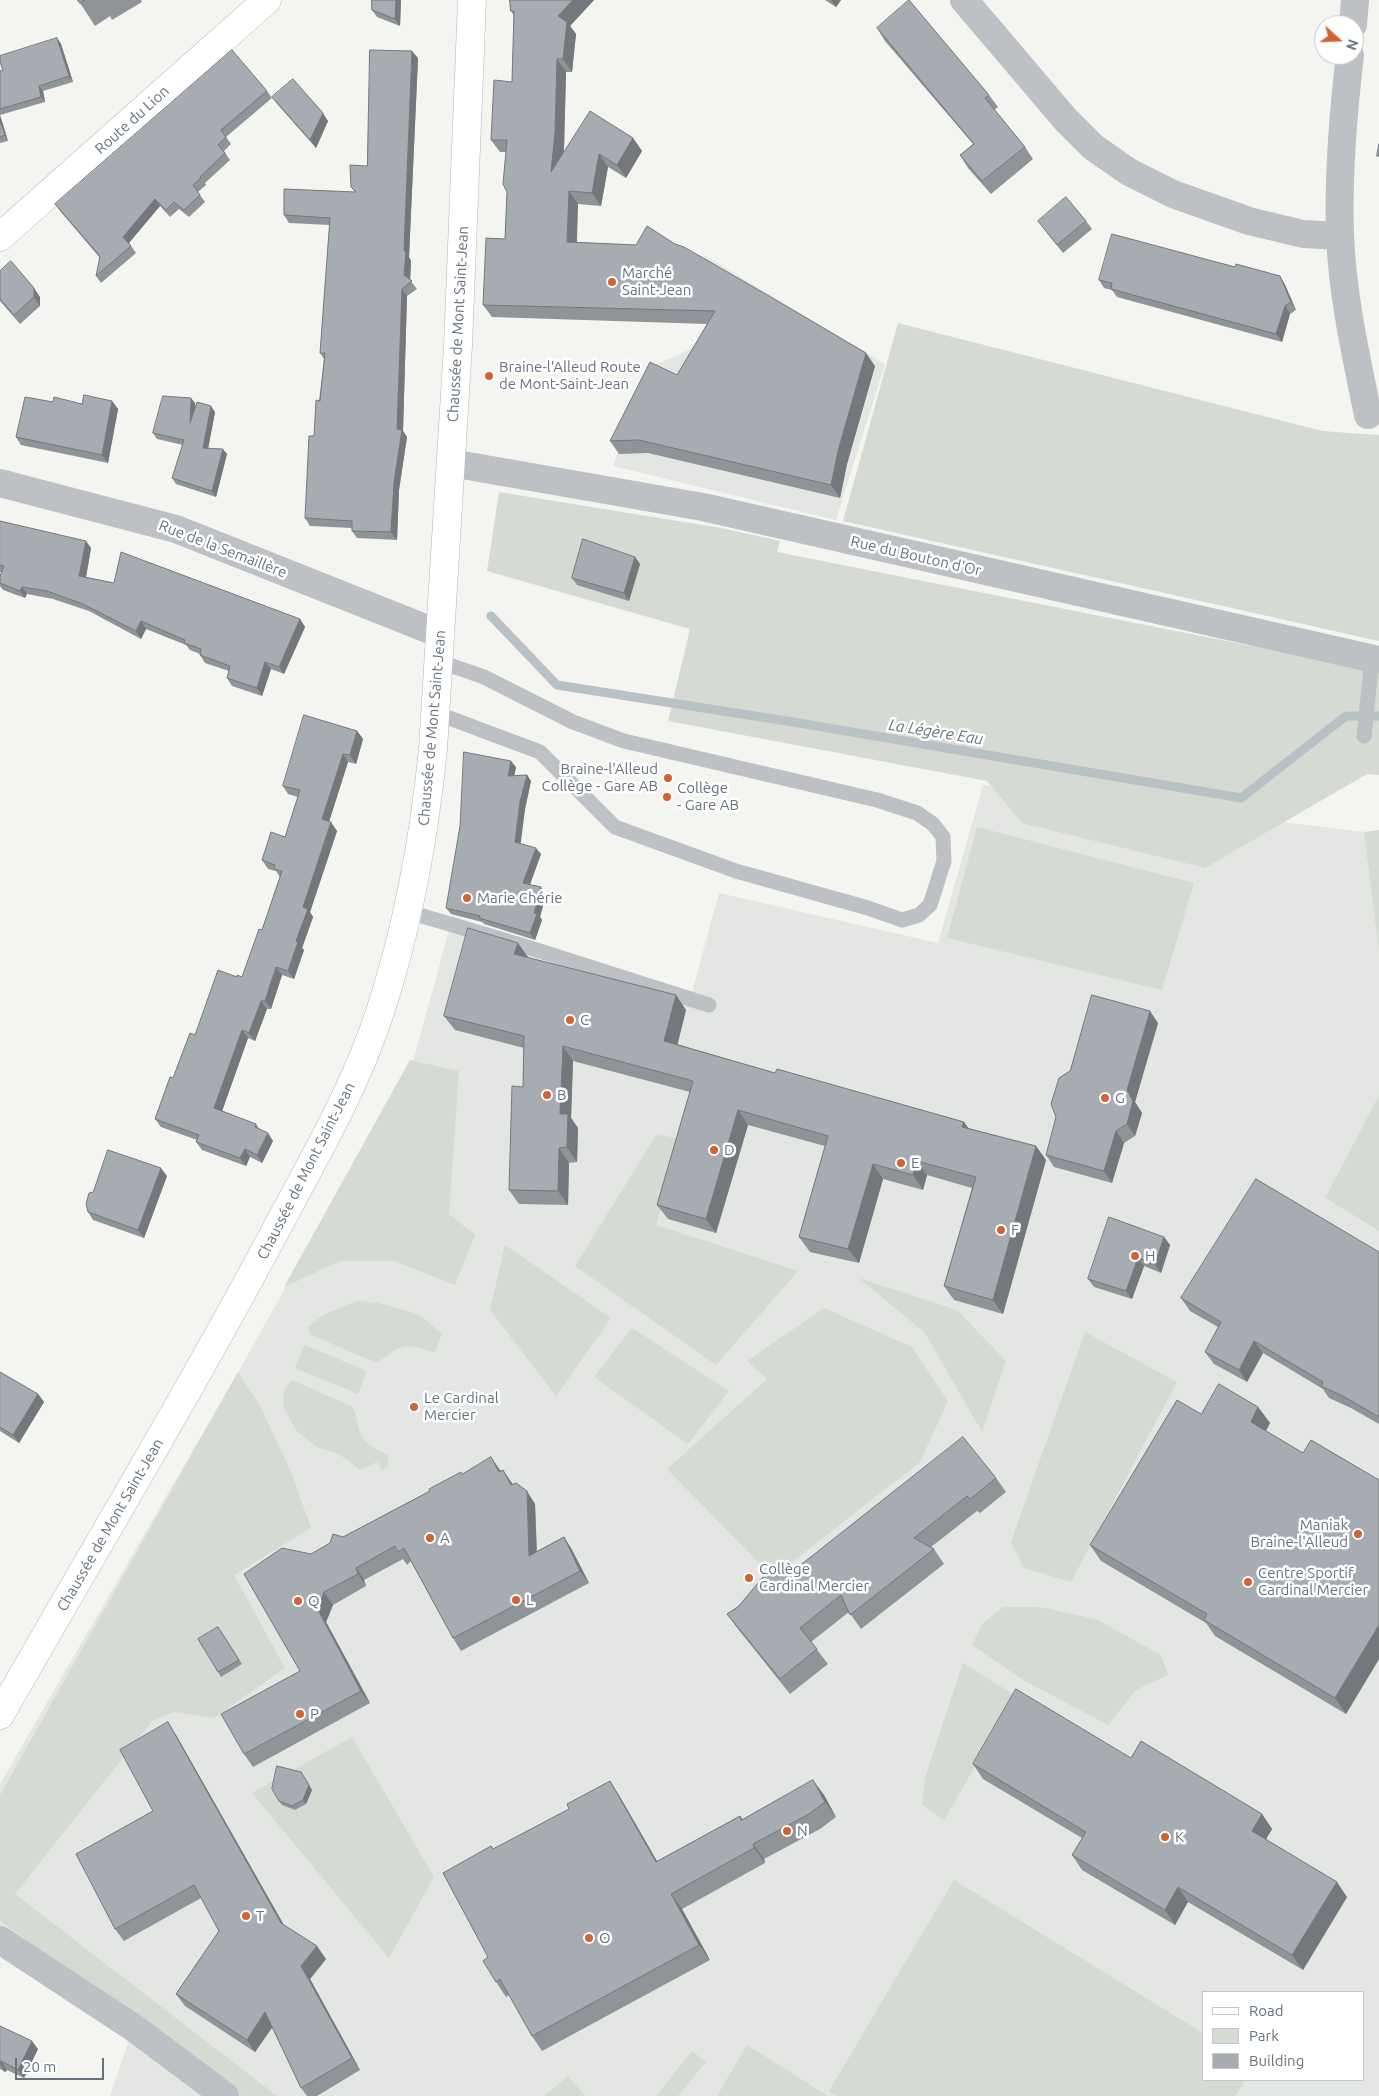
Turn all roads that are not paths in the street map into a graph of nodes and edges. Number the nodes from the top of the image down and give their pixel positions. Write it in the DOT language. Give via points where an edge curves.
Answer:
graph roads {
  1 [pos="472,0"];
  2 [pos="964,0"];
  3 [pos="1355,0"];
  4 [pos="266,1"];
  5 [pos="1354,15"];
  6 [pos="1349,65"];
  7 [pos="1340,236"];
  8 [pos="0,237"];
  9 [pos="1368,415"];
  10 [pos="451,462"];
  11 [pos="0,483"];
  12 [pos="440,634"];
  13 [pos="1376,659"];
  14 [pos="438,661"];
  15 [pos="436,713"];
  16 [pos="1364,736"];
  17 [pos="409,912"];
  18 [pos="710,1005"];
  19 [pos="0,1715"];
  20 [pos="0,1940"];
  21 [pos="225,2096"];
  1 -- 10 [label="main road, Chaussée de Mont Saint-Jean"];
  2 -- 7 [label="street" via="1066,120 1093,147 1129,172 1173,194 1249,220 1304,234"];
  3 -- 5 [label="street"];
  4 -- 8 [label="main road, Route du Lion"];
  6 -- 7 [label="street" via="1342,125"];
  7 -- 9 [label="street" via="1351,327"];
  10 -- 12 [label="main road, Chaussée de Mont Saint-Jean"];
  10 -- 13 [label="street, Rue du Bouton d'Or" via="703,507"];
  11 -- 12 [label="street, Rue de la Semaillère" via="176,529"];
  12 -- 14 [label="main road, Chaussée de Mont Saint-Jean"];
  13 -- 16 [label="lane"];
  14 -- 15 [label="main road, Chaussée de Mont Saint-Jean"];
  14 -- 15 [label="lane" via="484,676 573,722 624,741 877,800 917,814 933,824 943,837 944,861 938,886 930,906 919,915 902,920 736,871 615,827 540,752"];
  15 -- 17 [label="main road, Chaussée de Mont Saint-Jean" via="428,801"];
  17 -- 18 [label="lane"];
  17 -- 19 [label="main road, Chaussée de Mont Saint-Jean" via="380,1015 343,1105 229,1318"];
  20 -- 21 [label="street" via="134,2028"];
}
